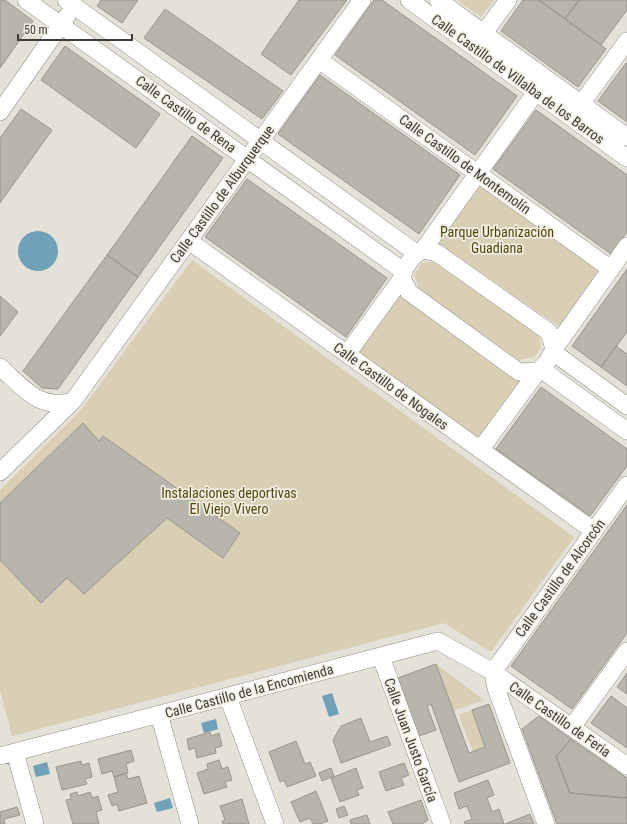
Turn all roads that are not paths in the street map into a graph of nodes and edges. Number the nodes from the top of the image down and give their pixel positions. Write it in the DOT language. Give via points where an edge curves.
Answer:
graph roads {
  1 [pos="26,0"];
  2 [pos="362,0"];
  3 [pos="409,0"];
  4 [pos="438,0"];
  5 [pos="508,0"];
  6 [pos="73,2"];
  7 [pos="61,25"];
  8 [pos="484,33"];
  9 [pos="627,40"];
  10 [pos="319,60"];
  11 [pos="536,92"];
  12 [pos="581,104"];
  13 [pos="0,112"];
  14 [pos="627,137"];
  15 [pos="261,141"];
  16 [pos="627,158"];
  17 [pos="248,159"];
  18 [pos="478,174"];
  19 [pos="189,241"];
  20 [pos="627,246"];
  21 [pos="420,252"];
  22 [pos="611,269"];
  23 [pos="403,274"];
  24 [pos="553,350"];
  25 [pos="347,354"];
  26 [pos="0,367"];
  27 [pos="539,370"];
  28 [pos="78,395"];
  29 [pos="627,406"];
  30 [pos="627,431"];
  31 [pos="480,450"];
  32 [pos="0,472"];
  33 [pos="627,485"];
  34 [pos="594,531"];
  35 [pos="627,652"];
  36 [pos="381,657"];
  37 [pos="493,672"];
  38 [pos="228,697"];
  39 [pos="160,714"];
  40 [pos="572,727"];
  41 [pos="8,754"];
  42 [pos="627,766"];
  43 [pos="35,824"];
  44 [pos="190,824"];
  45 [pos="275,824"];
  46 [pos="442,824"];
  47 [pos="546,824"];
  1 -- 7 [label="street, Calle Castillo de Rena"];
  2 -- 10 [label="street, Calle Castillo de Alburquerque"];
  3 -- 11 [label="street, Calle Castillo de Villalba de los Barros"];
  4 -- 8 [label="street, Calle Castillo de Villalba de los Barros"];
  5 -- 8 [label="street"];
  6 -- 7 [label="street"];
  6 -- 15 [label="street, Calle Castillo de Rena"];
  7 -- 13 [label="street"];
  7 -- 17 [label="street, Calle Castillo de Rena"];
  8 -- 12 [label="street, Calle Castillo de Villalba de los Barros"];
  9 -- 12 [label="street"];
  10 -- 15 [label="street, Calle Castillo de Alburquerque"];
  10 -- 18 [label="street, Calle Castillo de Montemolín"];
  11 -- 16 [label="street, Calle Castillo de Villalba de los Barros"];
  11 -- 18 [label="street"];
  12 -- 14 [label="street, Calle Castillo de Villalba de los Barros"];
  15 -- 17 [label="street, Calle Castillo de Alburquerque"];
  15 -- 21 [label="street, Calle Castillo de Rena"];
  17 -- 19 [label="street, Calle Castillo de Alburquerque"];
  17 -- 23 [label="street, Calle Castillo de Rena"];
  18 -- 21 [label="street"];
  18 -- 22 [label="street, Calle Castillo de Montemolín"];
  19 -- 25 [label="street, Calle Castillo de Nogales"];
  19 -- 28 [label="street, Calle Castillo de Alburquerque"];
  20 -- 22 [label="street"];
  21 -- 23 [label="street"];
  21 -- 24 [label="street, Calle Castillo de Rena" via="437,253 548,332"];
  22 -- 24 [label="street"];
  23 -- 25 [label="street"];
  23 -- 27 [label="street" via="409,292 519,372"];
  24 -- 27 [label="street"];
  24 -- 29 [label="street"];
  25 -- 31 [label="street, Calle Castillo de Nogales"];
  26 -- 28 [label="street" via="38,399 49,404 61,405"];
  27 -- 30 [label="street"];
  27 -- 31 [label="street"];
  28 -- 32 [label="street, Calle Castillo de Alburquerque"];
  31 -- 34 [label="street, Calle Castillo de Nogales"];
  33 -- 34 [label="street, Calle Castillo de Alcorcón"];
  34 -- 37 [label="street, Calle Castillo de Alcorcón"];
  35 -- 40 [label="street"];
  36 -- 37 [label="street, Calle Castillo de la Encomienda" via="438,641"];
  36 -- 38 [label="street, Calle Castillo de la Encomienda"];
  36 -- 46 [label="street, Calle Juan Justo García"];
  37 -- 40 [label="street, Calle Castillo de Feria"];
  37 -- 47 [label="street" via="496,688"];
  38 -- 39 [label="street, Calle Castillo de la Encomienda"];
  38 -- 45 [label="street"];
  39 -- 41 [label="street, Calle Castillo de la Encomienda"];
  39 -- 44 [label="street"];
  40 -- 42 [label="street, Calle Castillo de Feria"];
  41 -- 43 [label="street"];
}
